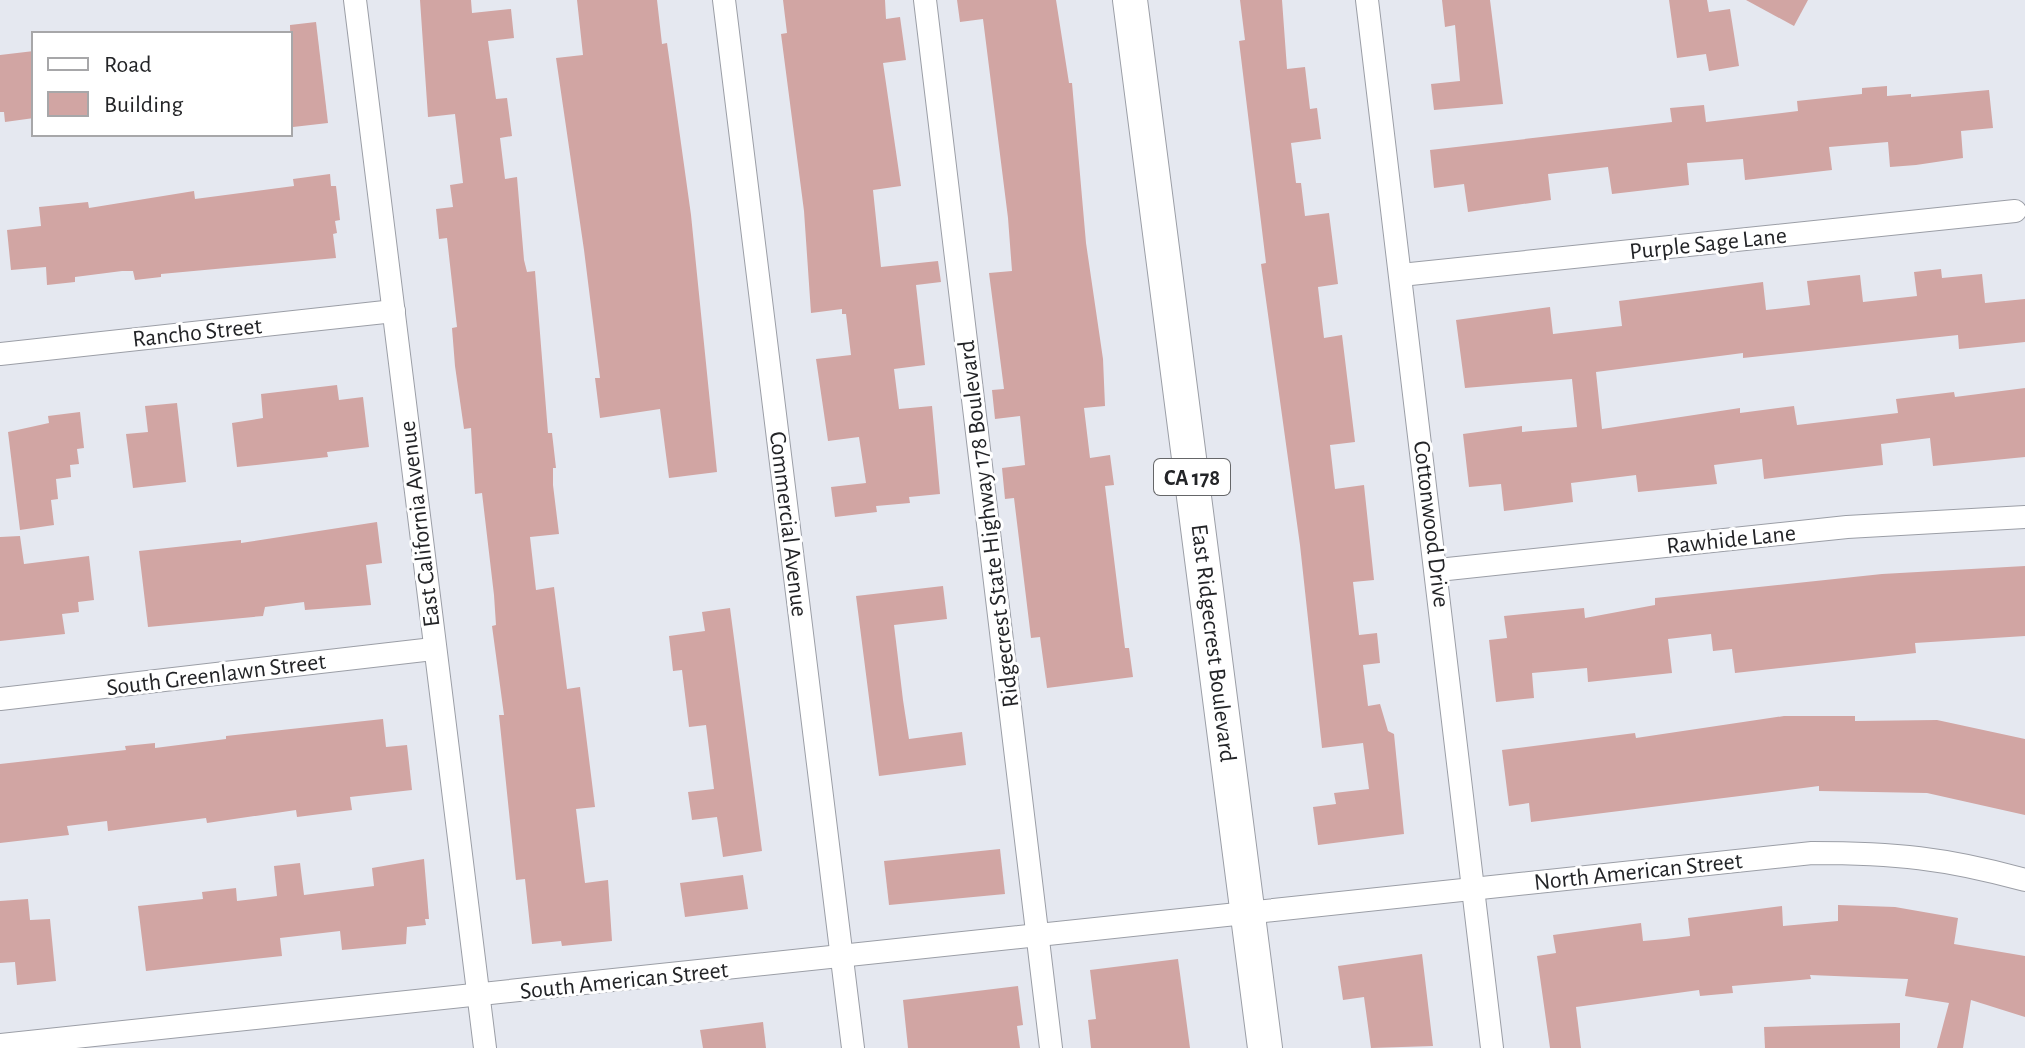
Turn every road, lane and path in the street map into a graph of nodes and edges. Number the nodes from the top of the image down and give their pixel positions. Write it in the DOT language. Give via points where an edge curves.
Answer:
graph roads {
  1 [pos="355,0"];
  2 [pos="724,0"];
  3 [pos="925,0"];
  4 [pos="1130,0"];
  5 [pos="1367,0"];
  6 [pos="2015,211"];
  7 [pos="1401,275"];
  8 [pos="394,311"];
  9 [pos="0,354"];
  10 [pos="2025,517"];
  11 [pos="1438,570"];
  12 [pos="433,649"];
  13 [pos="0,699"];
  14 [pos="2025,880"];
  15 [pos="1476,888"];
  16 [pos="1249,913"];
  17 [pos="1038,938"];
  18 [pos="842,955"];
  19 [pos="478,996"];
  20 [pos="0,1045"];
  21 [pos="485,1048"];
  22 [pos="853,1048"];
  23 [pos="1051,1048"];
  24 [pos="1265,1048"];
  25 [pos="1492,1048"];
  1 -- 8 [label="street, East California Avenue"];
  2 -- 18 [label="street, Commercial Avenue"];
  3 -- 17 [label="street, Ridgecrest State Highway 178 Boulevard"];
  4 -- 16 [label="main road, East Ridgecrest Boulevard / CA 178"];
  5 -- 7 [label="street, Cottonwood Drive"];
  6 -- 7 [label="street, Purple Sage Lane"];
  7 -- 11 [label="street, Cottonwood Drive"];
  8 -- 9 [label="street, Rancho Street"];
  8 -- 12 [label="street, East California Avenue"];
  10 -- 11 [label="street, Rawhide Lane" via="1847,527"];
  11 -- 15 [label="street, Cottonwood Drive"];
  12 -- 13 [label="street, South Greenlawn Street"];
  12 -- 19 [label="street, East California Avenue"];
  14 -- 15 [label="street, North American Street" via="1958,861 1911,855 1812,853"];
  15 -- 16 [label="street, North American Street"];
  15 -- 25 [label="street, Cottonwood Drive"];
  16 -- 17 [label="street, South American Street"];
  16 -- 24 [label="main road, East Ridgecrest Boulevard / CA 178"];
  17 -- 18 [label="street, South American Street"];
  17 -- 23 [label="street, Ridgecrest State Highway 178 Boulevard"];
  18 -- 19 [label="street, South American Street"];
  18 -- 22 [label="street, Commercial Avenue"];
  19 -- 20 [label="street, South American Street"];
  19 -- 21 [label="street, East California Avenue"];
}
